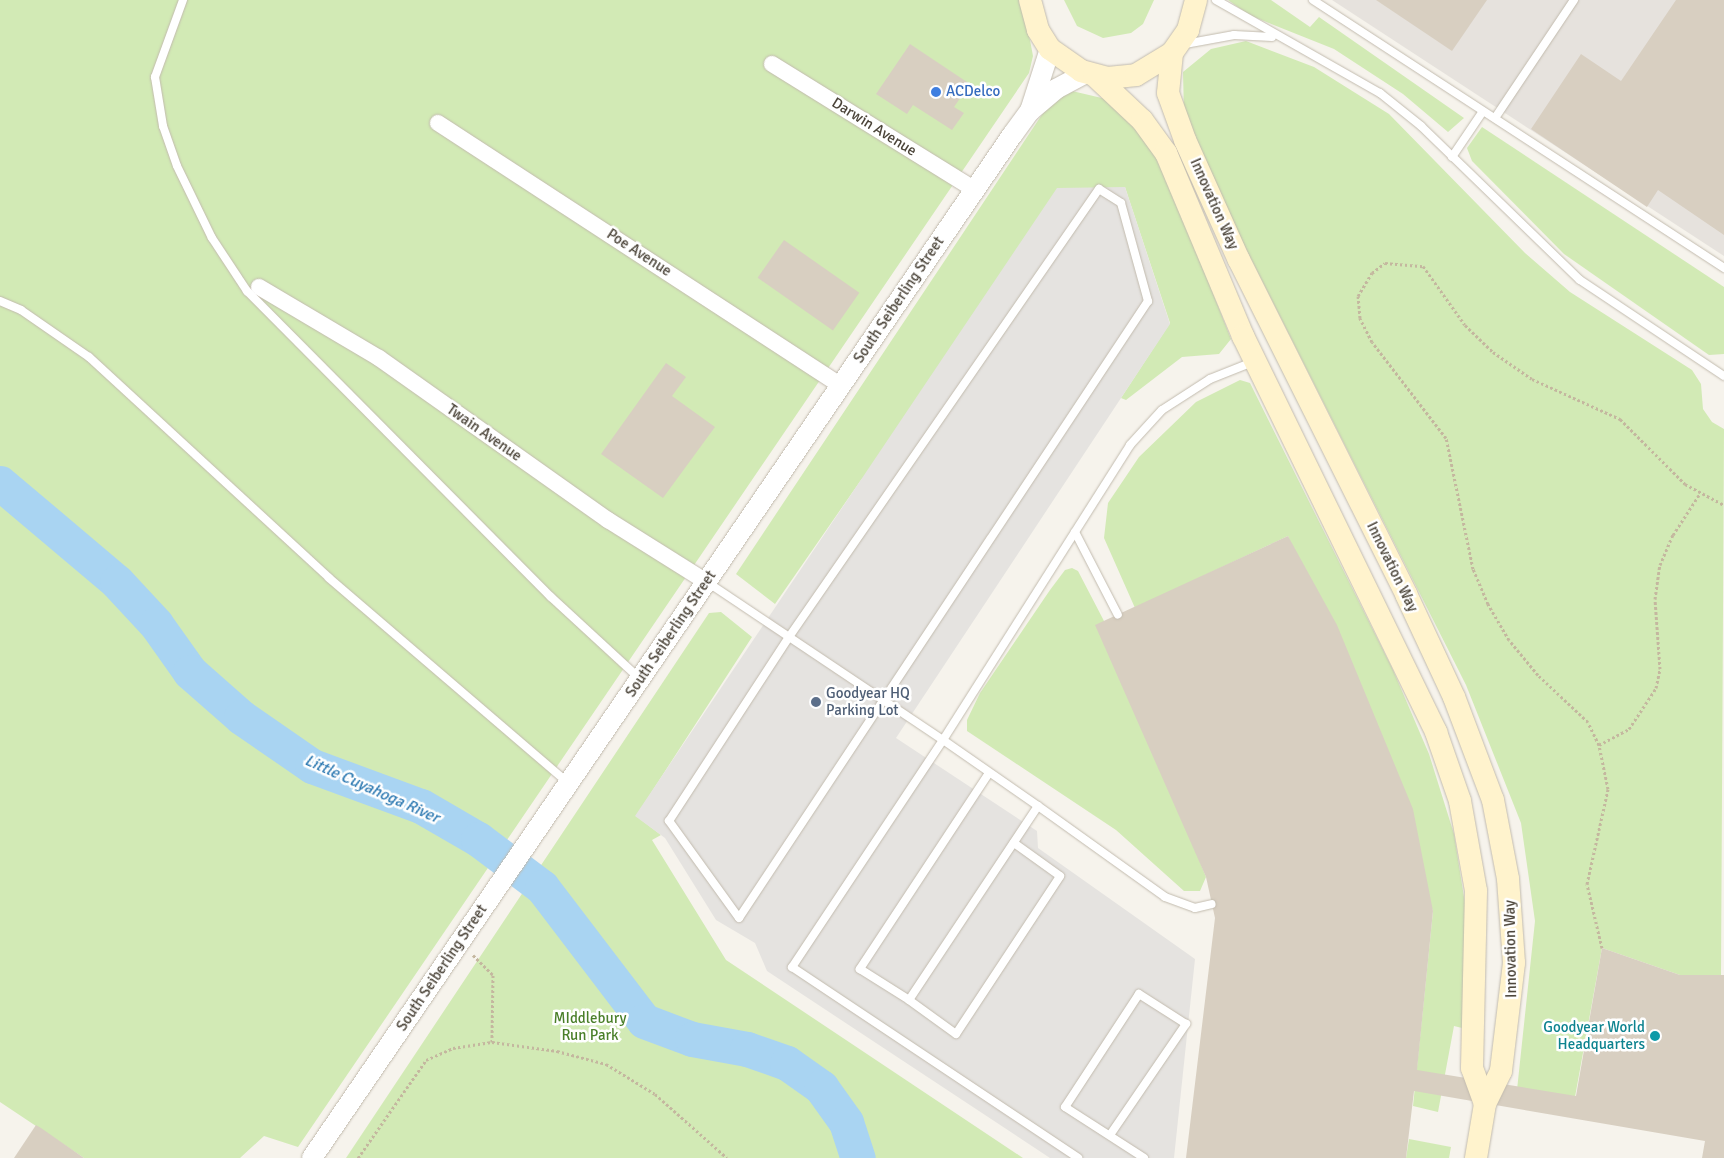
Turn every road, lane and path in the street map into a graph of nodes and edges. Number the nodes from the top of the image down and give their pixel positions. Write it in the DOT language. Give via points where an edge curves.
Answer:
graph roads {
  1 [pos="183,0"];
  2 [pos="1030,0"];
  3 [pos="1196,0"];
  4 [pos="1216,0"];
  5 [pos="1313,0"];
  6 [pos="1574,0"];
  7 [pos="1275,38"];
  8 [pos="1050,49"];
  9 [pos="1175,50"];
  10 [pos="772,64"];
  11 [pos="1090,74"];
  12 [pos="1030,111"];
  13 [pos="1483,111"];
  14 [pos="1495,118"];
  15 [pos="438,123"];
  16 [pos="1452,157"];
  17 [pos="975,190"];
  18 [pos="1724,268"];
  19 [pos="259,287"];
  20 [pos="0,301"];
  21 [pos="1255,361"];
  22 [pos="1724,376"];
  23 [pos="840,385"];
  24 [pos="1699,495"];
  25 [pos="1724,505"];
  26 [pos="1075,532"];
  27 [pos="707,582"];
  28 [pos="1118,615"];
  29 [pos="789,637"];
  30 [pos="640,680"];
  31 [pos="884,701"];
  32 [pos="943,740"];
  33 [pos="1598,745"];
  34 [pos="990,773"];
  35 [pos="569,783"];
  36 [pos="1038,806"];
  37 [pos="1014,843"];
  38 [pos="1212,904"];
  39 [pos="460,942"];
  40 [pos="1602,948"];
  41 [pos="909,1000"];
  42 [pos="492,1042"];
  43 [pos="1485,1104"];
  44 [pos="1110,1135"];
  45 [pos="312,1158"];
  46 [pos="358,1158"];
  47 [pos="727,1158"];
  48 [pos="1078,1158"];
  49 [pos="1144,1158"];
  50 [pos="1476,1158"];
  1 -- 30 [label="lane" via="155,76 163,126 177,166 212,238 246,291 544,590"];
  2 -- 8 [label="main road" via="1038,30"];
  3 -- 9 [label="main road" via="1188,30"];
  4 -- 7 [label="lane"];
  5 -- 13 [label="lane"];
  6 -- 14 [label="lane"];
  7 -- 9 [label="lane" via="1234,35"];
  7 -- 16 [label="lane" via="1380,93"];
  8 -- 11 [label="main road, Innovation Way"];
  8 -- 12 [label="street, South Seiberling Street"];
  9 -- 11 [label="main road" via="1136,75"];
  9 -- 43 [label="main road, Innovation Way" via="1168,93 1186,140 1238,260 1406,594 1454,697 1493,800 1508,879 1514,963 1501,1071"];
  10 -- 17 [label="street, Darwin Avenue"];
  11 -- 12 [label="street, South Seiberling Street" via="1056,89"];
  11 -- 21 [label="main road, Innovation Way" via="1142,120 1166,153"];
  12 -- 17 [label="street, South Seiberling Street"];
  13 -- 14 [label="lane"];
  13 -- 16 [label="lane"];
  14 -- 18 [label="lane"];
  15 -- 23 [label="street, Poe Avenue"];
  16 -- 22 [label="lane" via="1580,280"];
  17 -- 23 [label="street, South Seiberling Street"];
  19 -- 27 [label="street, Twain Avenue" via="379,358 608,520"];
  20 -- 35 [label="lane" via="89,358 329,578"];
  21 -- 26 [label="lane" via="1210,379 1162,410 1130,445"];
  21 -- 43 [label="main road, Innovation Way" via="1436,732 1458,794 1476,891 1472,1068"];
  23 -- 27 [label="street, South Seiberling Street"];
  24 -- 25 [label="path"];
  24 -- 33 [label="path" via="1673,535 1660,566 1655,599 1660,669 1656,688 1629,729"];
  24 -- 33 [label="path" via="1620,419 1532,380 1493,352 1465,326 1423,266 1386,263 1372,273 1358,296 1360,318 1372,342 1446,438 1473,569 1488,604 1508,640 1538,675 1588,722"];
  26 -- 28 [label="lane"];
  26 -- 32 [label="lane"];
  27 -- 29 [label="lane"];
  27 -- 30 [label="street, South Seiberling Street"];
  29 -- 31 [label="lane"];
  29 -- 31 [label="lane" via="669,821 739,918"];
  29 -- 31 [label="lane" via="1099,189 1121,203 1148,302"];
  30 -- 35 [label="street, South Seiberling Street"];
  31 -- 32 [label="lane"];
  32 -- 34 [label="lane"];
  32 -- 48 [label="lane" via="792,967"];
  33 -- 40 [label="path" via="1608,789 1587,884"];
  34 -- 36 [label="lane"];
  34 -- 41 [label="lane" via="860,969"];
  35 -- 39 [label="street, South Seiberling Street"];
  36 -- 37 [label="lane"];
  36 -- 38 [label="lane" via="1165,897 1195,908"];
  37 -- 41 [label="lane"];
  37 -- 41 [label="lane" via="1060,876 956,1034"];
  39 -- 42 [label="path" via="493,975"];
  39 -- 45 [label="street, South Seiberling Street"];
  42 -- 46 [label="path" via="452,1048 426,1060"];
  42 -- 47 [label="path" via="606,1064 655,1094"];
  43 -- 50 [label="main road, Innovation Way"];
  44 -- 44 [label="lane" via="1186,1024 1139,994 1065,1106"];
  44 -- 49 [label="lane"];
}
